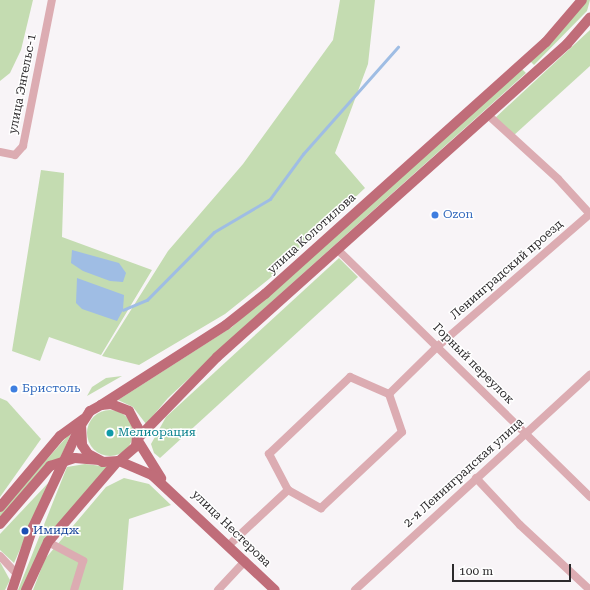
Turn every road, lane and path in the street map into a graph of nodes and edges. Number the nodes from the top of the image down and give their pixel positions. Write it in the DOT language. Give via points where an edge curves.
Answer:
graph roads {
  1 [pos="52,0"];
  2 [pos="582,0"];
  3 [pos="590,18"];
  4 [pos="525,61"];
  5 [pos="535,72"];
  6 [pos="488,115"];
  7 [pos="0,152"];
  8 [pos="590,214"];
  9 [pos="338,250"];
  10 [pos="438,346"];
  11 [pos="590,375"];
  12 [pos="389,394"];
  13 [pos="101,405"];
  14 [pos="83,421"];
  15 [pos="525,434"];
  16 [pos="138,439"];
  17 [pos="65,459"];
  18 [pos="96,460"];
  19 [pos="118,461"];
  20 [pos="476,478"];
  21 [pos="168,488"];
  22 [pos="288,490"];
  23 [pos="590,497"];
  24 [pos="0,507"];
  25 [pos="0,524"];
  26 [pos="48,542"];
  27 [pos="229,545"];
  28 [pos="0,556"];
  29 [pos="245,561"];
  30 [pos="16,573"];
  31 [pos="12,590"];
  32 [pos="26,590"];
  33 [pos="74,590"];
  34 [pos="218,590"];
  35 [pos="275,590"];
  36 [pos="355,590"];
  37 [pos="590,590"];
  1 -- 7 [label="street, улица Энгельс-1" via="23,146 15,155"];
  2 -- 4 [label="main road, улица Колотилова"];
  3 -- 5 [label="main road"];
  4 -- 5 [label="main road"];
  4 -- 13 [label="main road, улица Колотилова" via="259,299 226,325"];
  5 -- 6 [label="main road"];
  6 -- 8 [label="street" via="558,179"];
  6 -- 9 [label="main road"];
  8 -- 10 [label="street, Ленинградский проезд"];
  9 -- 10 [label="street, Горный переулок"];
  9 -- 16 [label="main road" via="211,362"];
  10 -- 12 [label="street, Ленинградский проезд"];
  10 -- 15 [label="street, Горный переулок"];
  11 -- 15 [label="street, 2-я Ленинградская улица"];
  12 -- 22 [label="street" via="402,432 333,498 321,508"];
  12 -- 22 [label="street" via="350,378 269,454"];
  13 -- 14 [label="main road, улица Колотилова"];
  13 -- 16 [label="main road" via="111,404 129,411 138,428"];
  14 -- 17 [label="main road, улица Колотилова"];
  14 -- 18 [label="main road" via="82,445"];
  14 -- 24 [label="main road" via="60,436"];
  15 -- 20 [label="street, 2-я Ленинградская улица"];
  15 -- 23 [label="street, Горный переулок"];
  16 -- 19 [label="main road" via="132,452"];
  16 -- 21 [label="main road, улица Нестерова"];
  17 -- 18 [label="main road"];
  17 -- 25 [label="main road" via="40,474"];
  17 -- 30 [label="main road, улица Колотилова"];
  18 -- 19 [label="main road"];
  19 -- 21 [label="main road, улица Нестерова" via="142,469"];
  19 -- 26 [label="main road"];
  20 -- 36 [label="street, 2-я Ленинградская улица"];
  20 -- 37 [label="street" via="520,525"];
  21 -- 27 [label="main road, улица Нестерова"];
  22 -- 27 [label="street"];
  26 -- 32 [label="main road"];
  26 -- 33 [label="street" via="83,561"];
  27 -- 29 [label="main road, улица Нестерова"];
  28 -- 30 [label="street"];
  29 -- 34 [label="street"];
  29 -- 35 [label="main road, улица Нестерова"];
  30 -- 31 [label="main road, улица Колотилова"];
}
